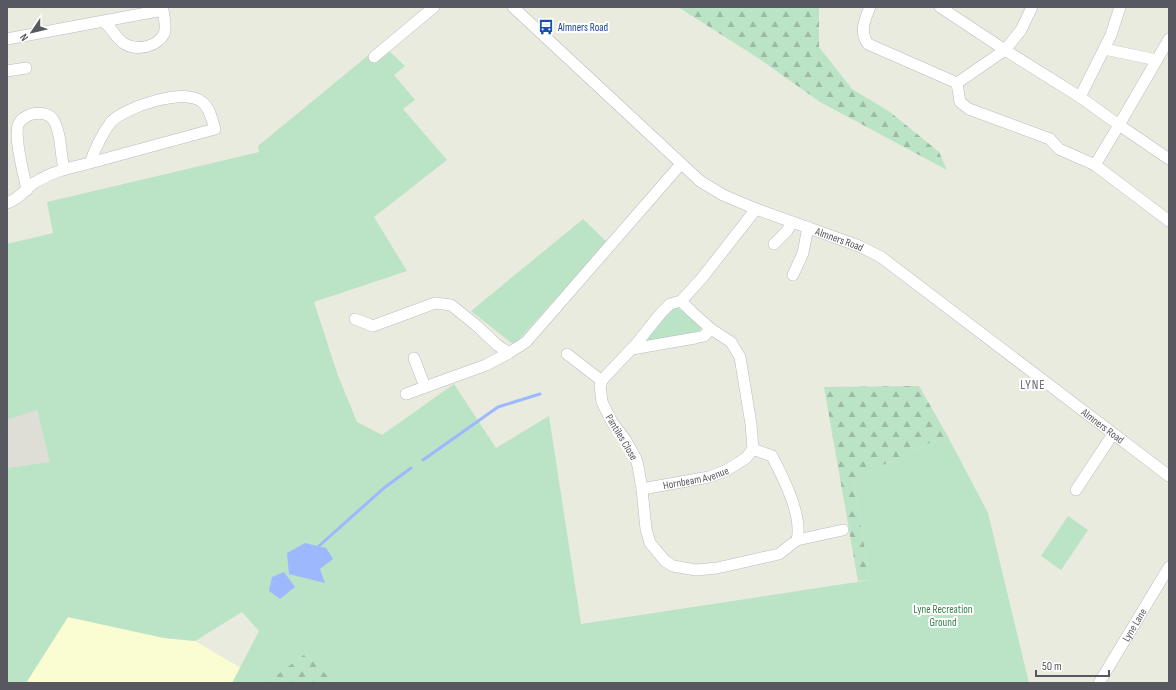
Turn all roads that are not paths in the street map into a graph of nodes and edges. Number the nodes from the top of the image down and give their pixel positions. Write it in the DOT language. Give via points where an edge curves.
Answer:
graph roads {
  1 [pos="434,7"];
  2 [pos="513,7"];
  3 [pos="870,7"];
  4 [pos="940,7"];
  5 [pos="1032,7"];
  6 [pos="1120,7"];
  7 [pos="104,22"];
  8 [pos="7,39"];
  9 [pos="1169,39"];
  10 [pos="1104,48"];
  11 [pos="1005,50"];
  12 [pos="374,58"];
  13 [pos="1157,60"];
  14 [pos="26,68"];
  15 [pos="7,71"];
  16 [pos="957,83"];
  17 [pos="1080,97"];
  18 [pos="1119,125"];
  19 [pos="1169,159"];
  20 [pos="90,163"];
  21 [pos="681,164"];
  22 [pos="1095,165"];
  23 [pos="64,169"];
  24 [pos="27,190"];
  25 [pos="7,203"];
  26 [pos="756,209"];
  27 [pos="1169,221"];
  28 [pos="792,222"];
  29 [pos="808,227"];
  30 [pos="774,244"];
  31 [pos="793,275"];
  32 [pos="681,301"];
  33 [pos="355,319"];
  34 [pos="711,329"];
  35 [pos="632,349"];
  36 [pos="509,353"];
  37 [pos="567,354"];
  38 [pos="414,358"];
  39 [pos="602,381"];
  40 [pos="425,387"];
  41 [pos="406,394"];
  42 [pos="1113,434"];
  43 [pos="753,449"];
  44 [pos="1169,476"];
  45 [pos="642,489"];
  46 [pos="1076,490"];
  47 [pos="844,530"];
  48 [pos="797,540"];
  49 [pos="1169,566"];
  50 [pos="1098,683"];
  1 -- 12 [label="street"];
  2 -- 21 [label="street, Almners Road"];
  3 -- 16 [label="street" via="863,25 868,44"];
  4 -- 11 [label="street"];
  5 -- 11 [label="street" via="1021,30"];
  6 -- 10 [label="street"];
  7 -- 7 [label="street" via="124,44 133,47 153,45 164,34 165,27 163,10"];
  7 -- 8 [label="street"];
  9 -- 13 [label="street"];
  10 -- 13 [label="street"];
  10 -- 17 [label="street"];
  11 -- 16 [label="street"];
  11 -- 17 [label="street"];
  13 -- 18 [label="street"];
  14 -- 15 [label="street"];
  16 -- 22 [label="street" via="960,102 969,109 1050,139 1059,149"];
  17 -- 18 [label="street"];
  18 -- 19 [label="street"];
  18 -- 22 [label="street"];
  20 -- 20 [label="street" via="112,122 124,112 156,101 184,96 198,99 210,113 215,129"];
  20 -- 23 [label="street"];
  21 -- 26 [label="street, Almners Road" via="700,181 723,196"];
  21 -- 36 [label="street" via="526,342"];
  22 -- 27 [label="street"];
  23 -- 24 [label="street" via="55,171"];
  23 -- 24 [label="street" via="54,119 42,113 24,118 18,125 17,136"];
  24 -- 25 [label="street"];
  26 -- 28 [label="street, Almners Road"];
  26 -- 32 [label="street"];
  28 -- 29 [label="street, Almners Road"];
  28 -- 30 [label="street"];
  29 -- 31 [label="street" via="803,253"];
  29 -- 42 [label="street, Almners Road" via="859,246 880,257"];
  32 -- 34 [label="street"];
  32 -- 35 [label="street" via="670,304"];
  33 -- 36 [label="street" via="373,326 435,303 452,305"];
  34 -- 35 [label="street" via="704,336"];
  34 -- 43 [label="street" via="731,342 740,357"];
  35 -- 39 [label="street"];
  36 -- 40 [label="street" via="486,365"];
  37 -- 39 [label="street"];
  38 -- 40 [label="street"];
  39 -- 45 [label="street, Pantiles Close" via="602,402 636,459"];
  40 -- 41 [label="street"];
  42 -- 44 [label="street, Almners Road"];
  42 -- 46 [label="street"];
  43 -- 45 [label="street, Hornbeam Avenue" via="746,458 709,477"];
  43 -- 48 [label="street" via="772,456 785,481 798,524"];
  45 -- 48 [label="street, Pantiles Close" via="650,543 673,566 696,570 717,568 779,554"];
  47 -- 48 [label="street"];
  49 -- 50 [label="street, Lyne Lane"];
}
